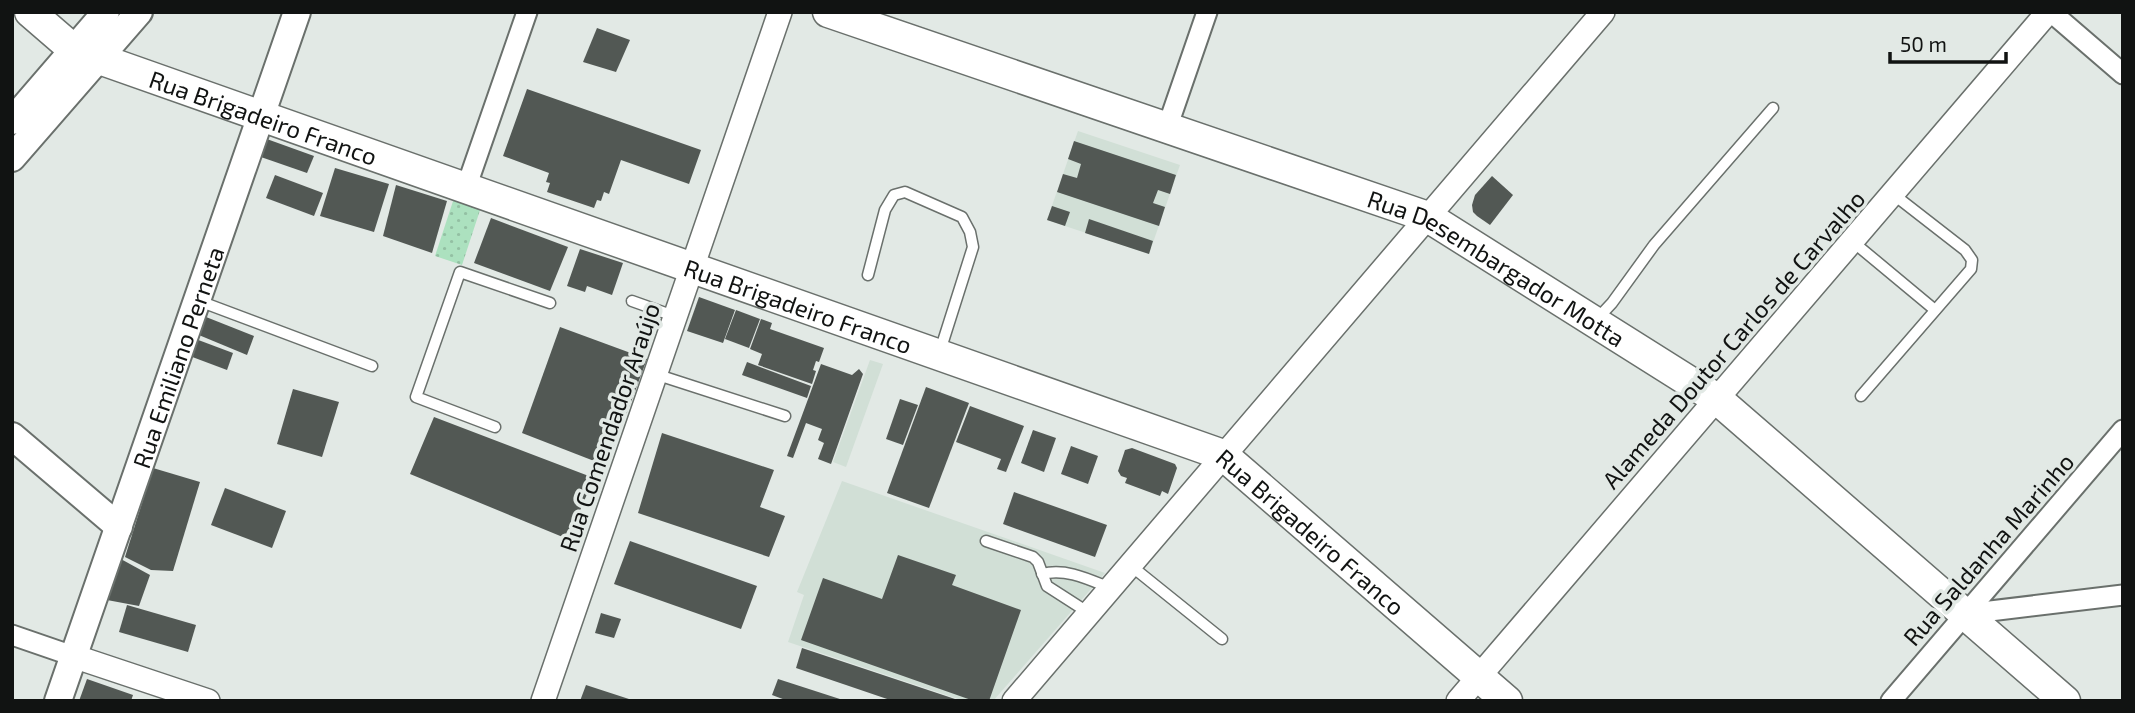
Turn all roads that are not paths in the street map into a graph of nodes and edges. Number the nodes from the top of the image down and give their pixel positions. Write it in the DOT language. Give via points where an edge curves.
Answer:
graph roads {
  1 [pos="30,12"];
  2 [pos="106,12"];
  3 [pos="139,12"];
  4 [pos="297,12"];
  5 [pos="527,12"];
  6 [pos="779,12"];
  7 [pos="828,12"];
  8 [pos="1208,12"];
  9 [pos="1603,12"];
  10 [pos="2049,12"];
  11 [pos="86,54"];
  12 [pos="2123,74"];
  13 [pos="1773,108"];
  14 [pos="261,116"];
  15 [pos="12,121"];
  16 [pos="1167,128"];
  17 [pos="12,158"];
  18 [pos="466,188"];
  19 [pos="1893,194"];
  20 [pos="1428,217"];
  21 [pos="1852,241"];
  22 [pos="692,268"];
  23 [pos="869,275"];
  24 [pos="197,300"];
  25 [pos="632,301"];
  26 [pos="550,303"];
  27 [pos="1935,310"];
  28 [pos="675,316"];
  29 [pos="1594,322"];
  30 [pos="939,355"];
  31 [pos="372,366"];
  32 [pos="655,374"];
  33 [pos="1861,396"];
  34 [pos="1717,399"];
  35 [pos="785,416"];
  36 [pos="495,427"];
  37 [pos="2123,429"];
  38 [pos="12,436"];
  39 [pos="1223,455"];
  40 [pos="119,527"];
  41 [pos="986,541"];
  42 [pos="1130,565"];
  43 [pos="1042,574"];
  44 [pos="1110,588"];
  45 [pos="2123,595"];
  46 [pos="1089,613"];
  47 [pos="1965,614"];
  48 [pos="12,635"];
  49 [pos="1222,639"];
  50 [pos="74,656"];
  51 [pos="1479,676"];
  52 [pos="58,701"];
  53 [pos="208,701"];
  54 [pos="543,701"];
  55 [pos="1014,701"];
  56 [pos="1458,701"];
  57 [pos="1507,701"];
  58 [pos="1891,701"];
  59 [pos="2065,701"];
  1 -- 11 [label="main road, Rua Brigadeiro Franco"];
  2 -- 11 [label="main road"];
  3 -- 11 [label="main road"];
  4 -- 14 [label="main road, Rua Emiliano Perneta"];
  5 -- 18 [label="street"];
  6 -- 22 [label="street, Rua Comendador Araújo"];
  7 -- 16 [label="main road, Rua Desembargador Motta"];
  8 -- 16 [label="street"];
  9 -- 20 [label="street"];
  10 -- 12 [label="street"];
  10 -- 19 [label="street, Alameda Doutor Carlos de Carvalho"];
  11 -- 14 [label="main road, Rua Brigadeiro Franco"];
  11 -- 15 [label="main road"];
  11 -- 17 [label="main road"];
  13 -- 29 [label="lane"];
  14 -- 18 [label="main road, Rua Brigadeiro Franco"];
  14 -- 24 [label="main road, Rua Emiliano Perneta"];
  16 -- 20 [label="main road, Rua Desembargador Motta"];
  18 -- 22 [label="main road, Rua Brigadeiro Franco"];
  19 -- 21 [label="street, Alameda Doutor Carlos de Carvalho"];
  19 -- 27 [label="lane" via="1972,260 1971,269"];
  20 -- 29 [label="main road, Rua Desembargador Motta"];
  20 -- 39 [label="street"];
  21 -- 27 [label="lane"];
  21 -- 34 [label="street, Alameda Doutor Carlos de Carvalho"];
  22 -- 28 [label="street, Rua Comendador Araújo"];
  22 -- 30 [label="main road, Rua Brigadeiro Franco"];
  23 -- 30 [label="lane" via="885,210 894,195 905,192 962,217 973,247"];
  24 -- 31 [label="lane"];
  24 -- 40 [label="main road, Rua Emiliano Perneta"];
  25 -- 28 [label="lane"];
  26 -- 36 [label="lane" via="460,272 416,397"];
  27 -- 33 [label="lane"];
  28 -- 32 [label="street, Rua Comendador Araújo"];
  29 -- 34 [label="main road, Rua Desembargador Motta"];
  30 -- 39 [label="main road, Rua Brigadeiro Franco"];
  32 -- 35 [label="lane"];
  32 -- 54 [label="street, Rua Comendador Araújo"];
  34 -- 47 [label="main road, Rua Desembargador Motta"];
  34 -- 51 [label="street, Alameda Doutor Carlos de Carvalho"];
  37 -- 47 [label="street, Rua Saldanha Marinho"];
  38 -- 40 [label="main road"];
  39 -- 42 [label="street"];
  39 -- 51 [label="main road, Rua Brigadeiro Franco"];
  40 -- 50 [label="main road, Rua Emiliano Perneta"];
  41 -- 43 [label="lane" via="1033,557"];
  42 -- 44 [label="street"];
  42 -- 49 [label="lane"];
  43 -- 44 [label="lane" via="1063,572"];
  43 -- 46 [label="lane" via="1046,586"];
  44 -- 46 [label="street"];
  45 -- 47 [label="street"];
  46 -- 55 [label="street"];
  47 -- 58 [label="street, Rua Saldanha Marinho"];
  47 -- 59 [label="main road, Rua Desembargador Motta"];
  48 -- 50 [label="street"];
  50 -- 52 [label="main road, Rua Emiliano Perneta"];
  50 -- 53 [label="street"];
  51 -- 56 [label="street, Alameda Doutor Carlos de Carvalho"];
  51 -- 57 [label="main road, Rua Brigadeiro Franco"];
}
